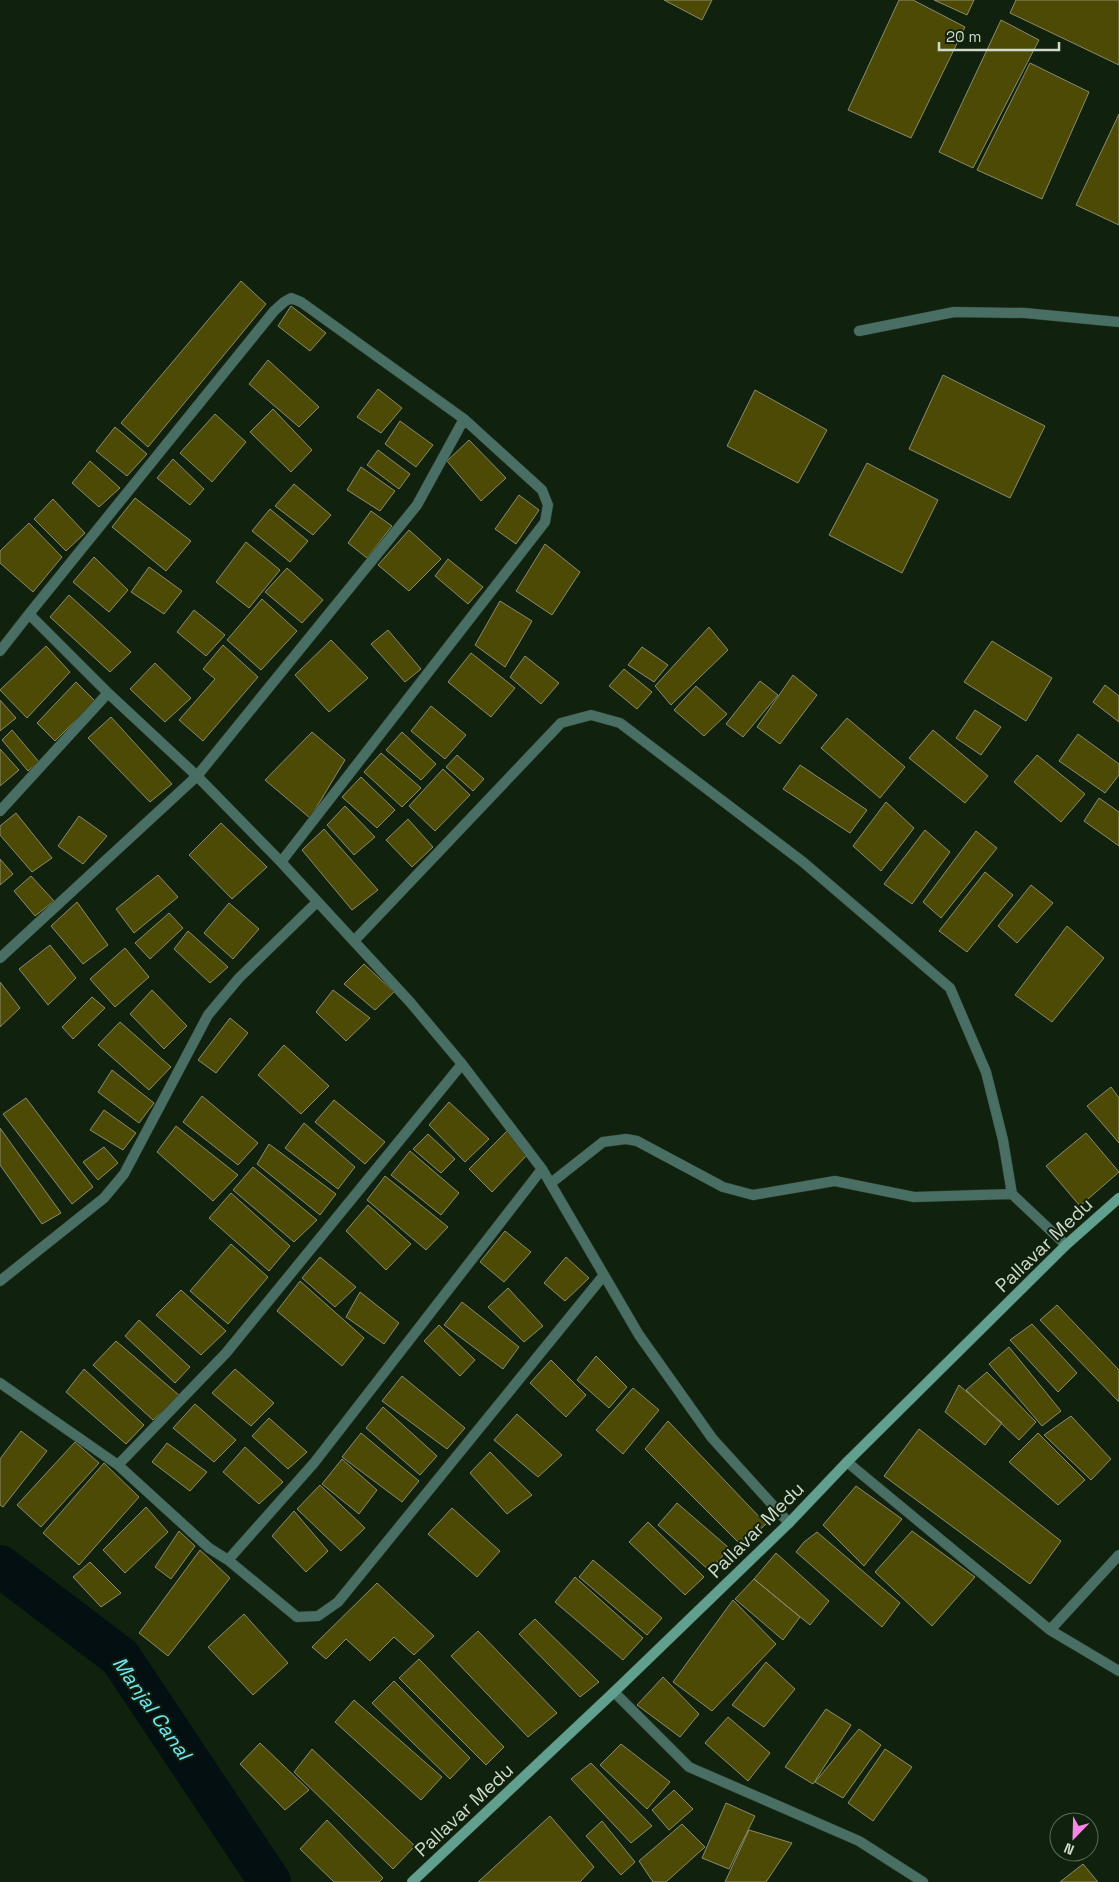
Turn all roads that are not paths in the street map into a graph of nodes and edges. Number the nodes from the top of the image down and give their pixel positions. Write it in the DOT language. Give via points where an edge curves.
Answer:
graph roads {
  1 [pos="1119,322"];
  2 [pos="859,331"];
  3 [pos="464,419"];
  4 [pos="29,614"];
  5 [pos="0,651"];
  6 [pos="108,693"];
  7 [pos="197,776"];
  8 [pos="0,811"];
  9 [pos="281,862"];
  10 [pos="317,902"];
  11 [pos="354,941"];
  12 [pos="0,958"];
  13 [pos="462,1064"];
  14 [pos="542,1169"];
  15 [pos="551,1183"];
  16 [pos="1012,1194"];
  17 [pos="1119,1198"];
  18 [pos="1066,1245"];
  19 [pos="604,1275"];
  20 [pos="0,1281"];
  21 [pos="0,1383"];
  22 [pos="847,1462"];
  23 [pos="118,1465"];
  24 [pos="789,1523"];
  25 [pos="1119,1555"];
  26 [pos="228,1560"];
  27 [pos="1050,1630"];
  28 [pos="1119,1671"];
  29 [pos="614,1692"];
  30 [pos="412,1882"];
  31 [pos="923,1882"];
  1 -- 2 [label="street" via="1025,313 954,312"];
  3 -- 4 [label="street" via="291,298 274,311"];
  3 -- 7 [label="street" via="417,504"];
  3 -- 9 [label="street" via="542,490 548,505 545,522"];
  4 -- 5 [label="street"];
  4 -- 6 [label="street"];
  6 -- 7 [label="street"];
  6 -- 8 [label="street"];
  7 -- 9 [label="street"];
  7 -- 12 [label="street"];
  9 -- 10 [label="street"];
  10 -- 11 [label="street"];
  10 -- 20 [label="street" via="239,978 208,1015 124,1174 104,1198"];
  11 -- 13 [label="street"];
  11 -- 16 [label="street" via="561,723 591,715 620,723 803,862 950,988 986,1072"];
  13 -- 14 [label="street"];
  13 -- 23 [label="street" via="226,1353"];
  14 -- 15 [label="street"];
  14 -- 26 [label="street" via="314,1463"];
  15 -- 16 [label="street" via="603,1142 626,1139 637,1141 723,1187 753,1195 835,1181 914,1197"];
  15 -- 19 [label="street"];
  16 -- 18 [label="street"];
  17 -- 18 [label="street, Pallavar Medu"];
  18 -- 22 [label="street, Pallavar Medu"];
  19 -- 24 [label="street" via="639,1336 712,1438"];
  19 -- 26 [label="street" via="338,1602 318,1616 297,1617"];
  21 -- 23 [label="street"];
  22 -- 24 [label="street, Pallavar Medu"];
  22 -- 27 [label="street"];
  23 -- 26 [label="street" via="209,1548"];
  24 -- 29 [label="street, Pallavar Medu"];
  25 -- 27 [label="street"];
  27 -- 28 [label="street"];
  29 -- 30 [label="street, Pallavar Medu"];
  29 -- 31 [label="street" via="689,1767 859,1841"];
}
